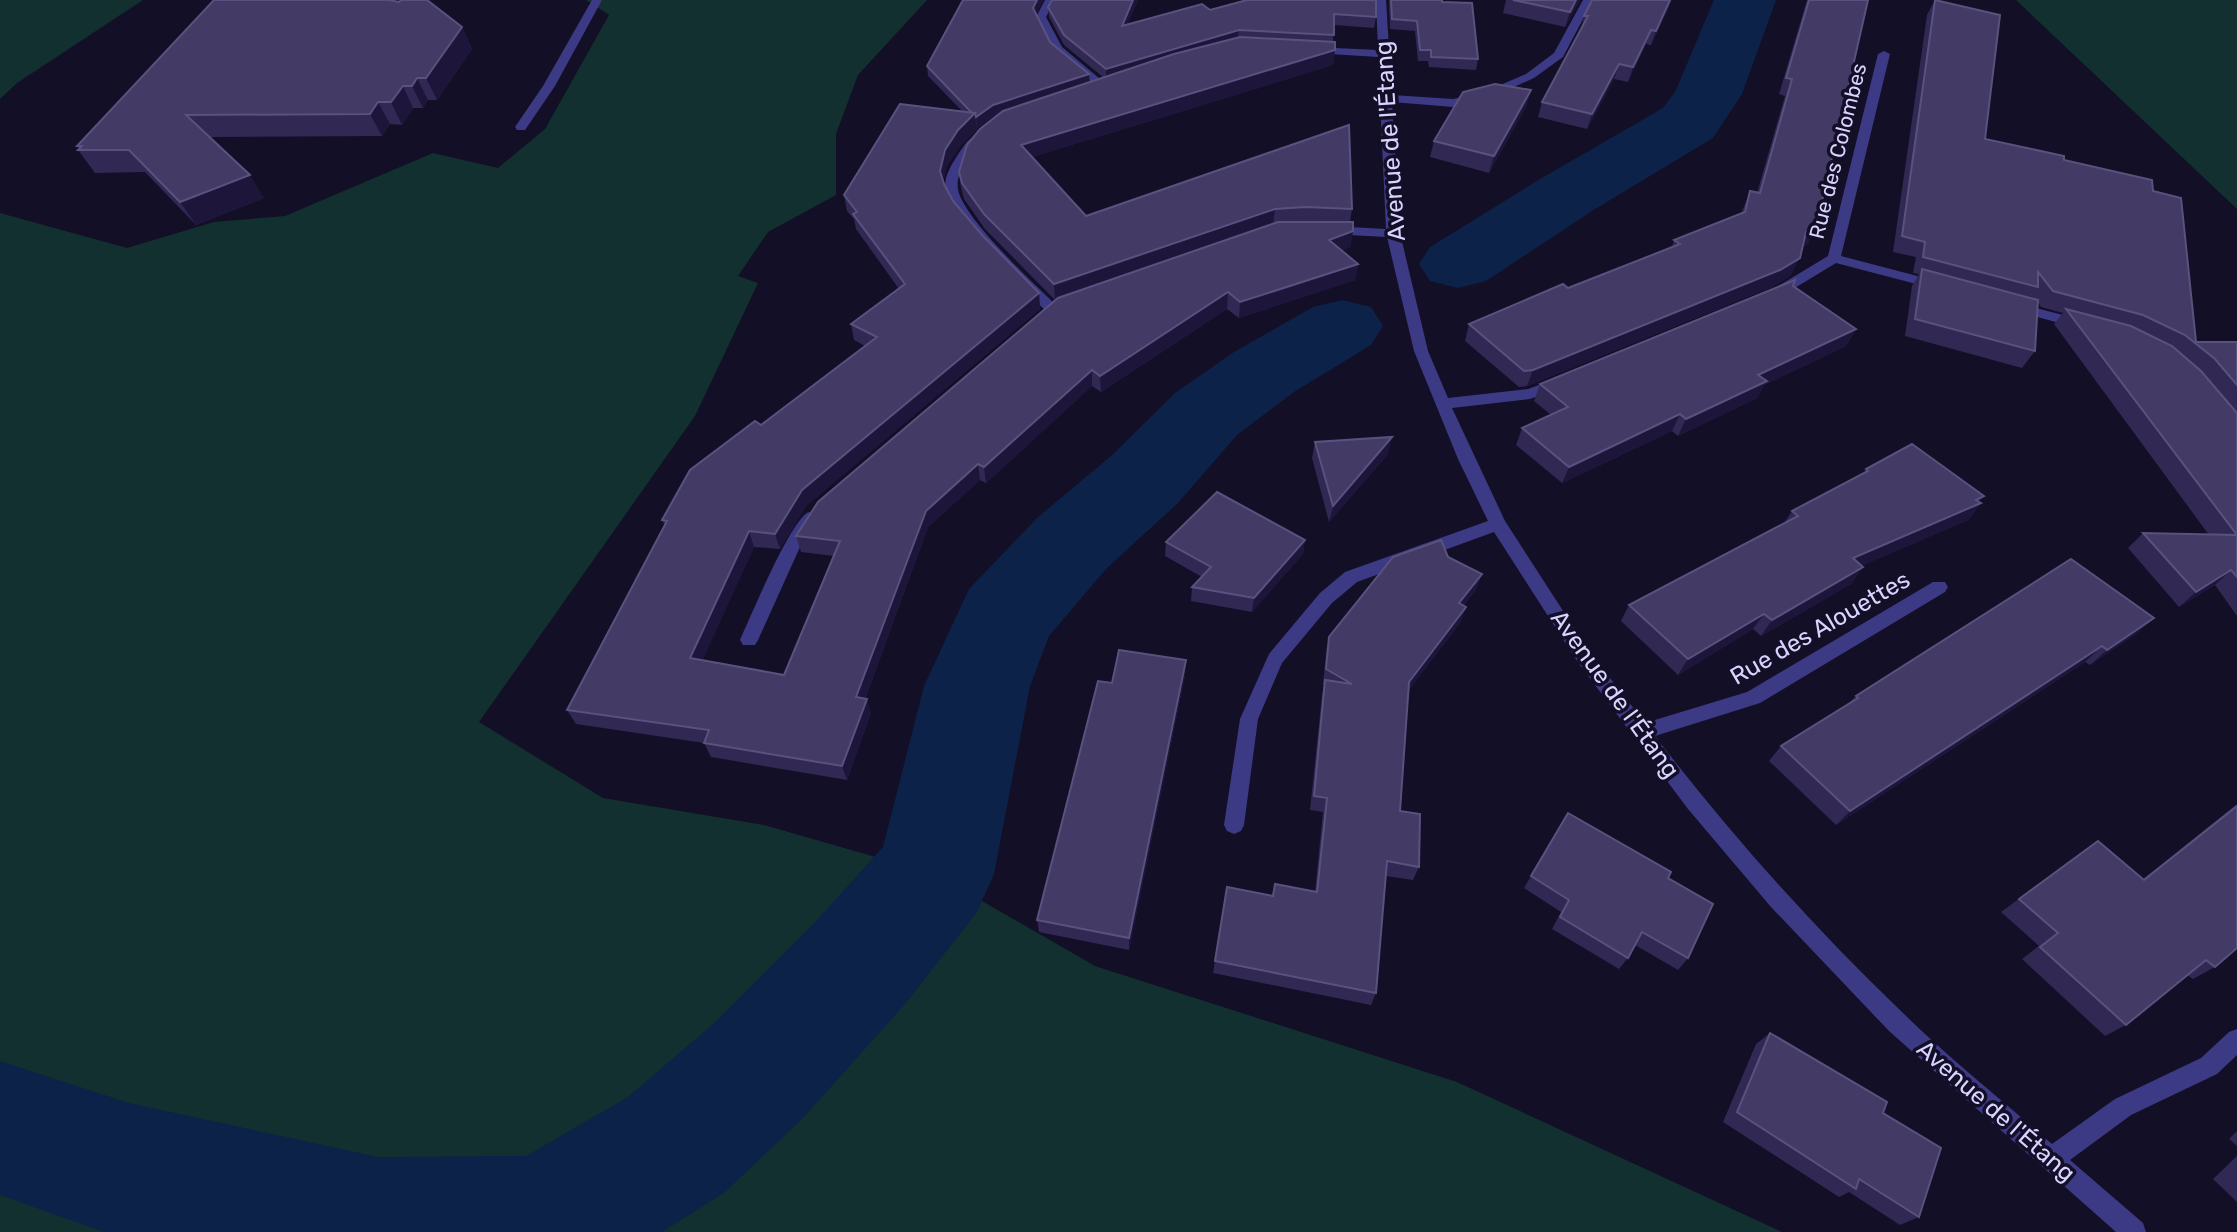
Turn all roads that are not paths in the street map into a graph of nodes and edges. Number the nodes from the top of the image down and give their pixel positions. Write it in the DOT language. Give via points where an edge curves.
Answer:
graph roads {
  1 [pos="597,0"];
  2 [pos="1050,0"];
  3 [pos="1381,0"];
  4 [pos="1588,0"];
  5 [pos="1307,50"];
  6 [pos="1384,54"];
  7 [pos="1884,54"];
  8 [pos="1115,82"];
  9 [pos="1102,86"];
  10 [pos="1089,91"];
  11 [pos="1388,98"];
  12 [pos="521,127"];
  13 [pos="987,127"];
  14 [pos="1315,229"];
  15 [pos="1393,233"];
  16 [pos="1834,258"];
  17 [pos="1953,290"];
  18 [pos="1766,298"];
  19 [pos="2006,304"];
  20 [pos="1053,310"];
  21 [pos="2098,329"];
  22 [pos="1567,379"];
  23 [pos="1445,404"];
  24 [pos="823,504"];
  25 [pos="1498,524"];
  26 [pos="1940,587"];
  27 [pos="749,640"];
  28 [pos="1643,732"];
  29 [pos="1234,825"];
  30 [pos="2237,1040"];
  31 [pos="2051,1160"];
  32 [pos="2134,1232"];
  1 -- 12 [label="street"];
  2 -- 9 [label="street" via="1041,17 1057,49"];
  3 -- 6 [label="street, Avenue de l'Étang"];
  4 -- 11 [label="street" via="1559,55 1530,76 1488,95 1453,103"];
  5 -- 6 [label="street"];
  6 -- 11 [label="street, Avenue de l'Étang"];
  7 -- 16 [label="street, Rue des Colombes"];
  8 -- 9 [label="street"];
  9 -- 10 [label="street"];
  11 -- 15 [label="street, Avenue de l'Étang"];
  13 -- 20 [label="street" via="954,175 954,201"];
  14 -- 15 [label="street"];
  15 -- 23 [label="street, Avenue de l'Étang" via="1422,351"];
  16 -- 17 [label="street"];
  16 -- 18 [label="street, Rue des Colombes"];
  19 -- 21 [label="street"];
  22 -- 23 [label="street" via="1530,394"];
  23 -- 25 [label="street, Avenue de l'Étang"];
  24 -- 27 [label="street" via="798,534"];
  25 -- 28 [label="street, Avenue de l'Étang" via="1583,656"];
  25 -- 29 [label="street" via="1351,576 1326,598 1276,659 1262,688 1250,719"];
  26 -- 28 [label="street, Rue des Alouettes" via="1754,698"];
  28 -- 31 [label="street, Avenue de l'Étang" via="1695,803 1778,900 1897,1023"];
  30 -- 31 [label="street" via="2208,1066 2123,1107"];
  31 -- 32 [label="street, Avenue de l'Étang"];
}
